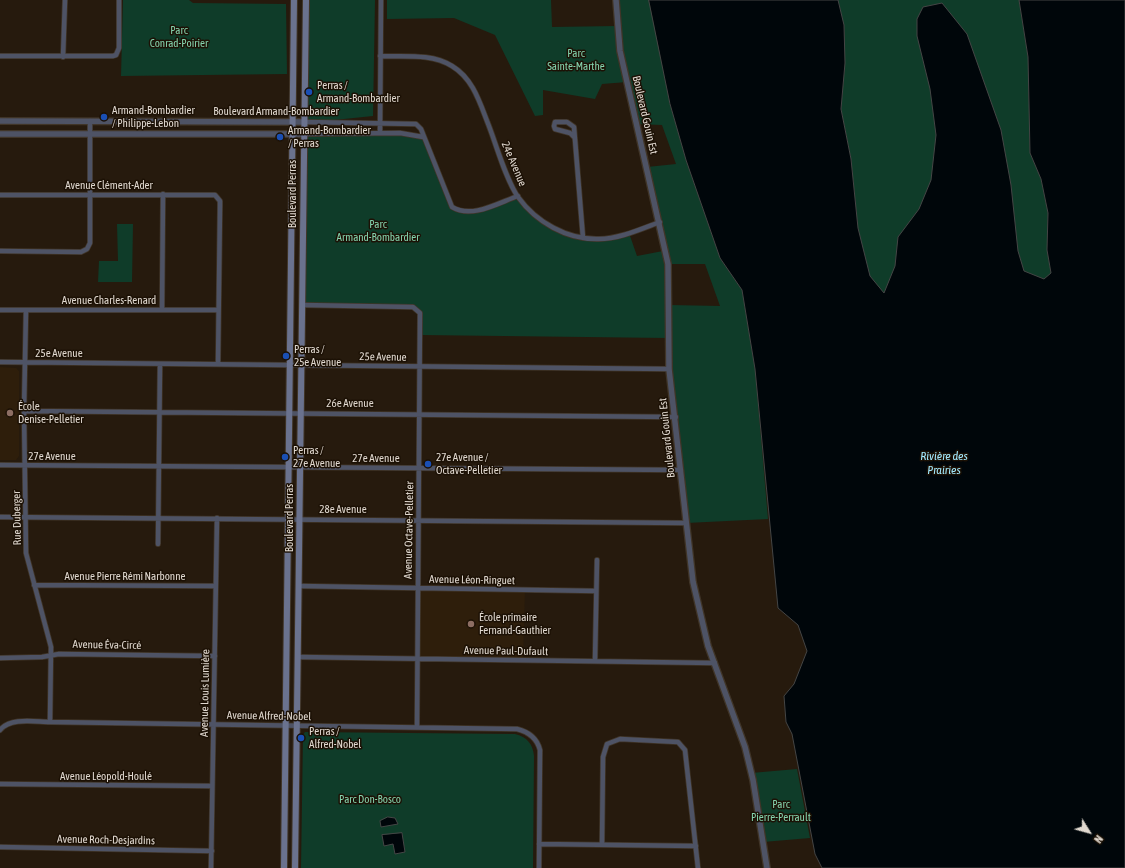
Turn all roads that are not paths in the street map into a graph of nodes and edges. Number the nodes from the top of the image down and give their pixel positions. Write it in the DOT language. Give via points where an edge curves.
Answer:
graph roads {
  1 [pos="65,0"];
  2 [pos="119,0"];
  3 [pos="294,0"];
  4 [pos="306,0"];
  5 [pos="381,0"];
  6 [pos="616,0"];
  7 [pos="0,56"];
  8 [pos="380,56"];
  9 [pos="63,57"];
  10 [pos="0,121"];
  11 [pos="90,121"];
  12 [pos="293,122"];
  13 [pos="304,122"];
  14 [pos="380,122"];
  15 [pos="380,133"];
  16 [pos="0,134"];
  17 [pos="90,134"];
  18 [pos="293,134"];
  19 [pos="304,134"];
  20 [pos="423,137"];
  21 [pos="574,137"];
  22 [pos="163,194"];
  23 [pos="0,195"];
  24 [pos="89,195"];
  25 [pos="518,196"];
  26 [pos="660,222"];
  27 [pos="583,238"];
  28 [pos="0,251"];
  29 [pos="302,305"];
  30 [pos="0,310"];
  31 [pos="26,310"];
  32 [pos="162,310"];
  33 [pos="218,310"];
  34 [pos="0,362"];
  35 [pos="25,363"];
  36 [pos="160,364"];
  37 [pos="218,364"];
  38 [pos="290,365"];
  39 [pos="301,365"];
  40 [pos="420,366"];
  41 [pos="669,369"];
  42 [pos="24,411"];
  43 [pos="158,413"];
  44 [pos="289,413"];
  45 [pos="301,413"];
  46 [pos="419,414"];
  47 [pos="676,417"];
  48 [pos="0,465"];
  49 [pos="25,466"];
  50 [pos="159,466"];
  51 [pos="288,467"];
  52 [pos="300,468"];
  53 [pos="419,468"];
  54 [pos="681,470"];
  55 [pos="0,517"];
  56 [pos="25,517"];
  57 [pos="158,518"];
  58 [pos="217,518"];
  59 [pos="288,518"];
  60 [pos="300,519"];
  61 [pos="418,520"];
  62 [pos="686,523"];
  63 [pos="158,544"];
  64 [pos="596,560"];
  65 [pos="34,585"];
  66 [pos="215,586"];
  67 [pos="299,586"];
  68 [pos="417,589"];
  69 [pos="596,590"];
  70 [pos="51,655"];
  71 [pos="215,656"];
  72 [pos="298,657"];
  73 [pos="0,658"];
  74 [pos="418,659"];
  75 [pos="595,661"];
  76 [pos="715,663"];
  77 [pos="50,722"];
  78 [pos="213,724"];
  79 [pos="285,725"];
  80 [pos="298,725"];
  81 [pos="417,726"];
  82 [pos="1,729"];
  83 [pos="0,784"];
  84 [pos="212,786"];
  85 [pos="539,844"];
  86 [pos="602,844"];
  87 [pos="696,846"];
  88 [pos="0,847"];
  89 [pos="212,851"];
  90 [pos="211,868"];
  91 [pos="284,868"];
  92 [pos="295,868"];
  93 [pos="539,868"];
  94 [pos="698,868"];
  95 [pos="767,868"];
  1 -- 9 [label="street"];
  2 -- 9 [label="street" via="119,48 116,55"];
  3 -- 12 [label="main road, Boulevard Perras"];
  4 -- 13 [label="main road, Boulevard Perras"];
  5 -- 8 [label="street"];
  6 -- 26 [label="street, Boulevard Gouin Est" via="620,51"];
  7 -- 9 [label="street"];
  8 -- 14 [label="street"];
  8 -- 25 [label="street, 24e Avenue" via="432,58 449,64 465,77 477,95"];
  10 -- 11 [label="street, Boulevard Armand-Bombardier"];
  11 -- 12 [label="street, Boulevard Armand-Bombardier"];
  11 -- 17 [label="street"];
  12 -- 13 [label="street, Boulevard Armand-Bombardier"];
  12 -- 18 [label="main road, Boulevard Perras"];
  13 -- 14 [label="street, Boulevard Armand-Bombardier"];
  13 -- 19 [label="main road, Boulevard Perras"];
  14 -- 15 [label="street"];
  14 -- 20 [label="street, Boulevard Armand-Bombardier" via="416,124"];
  15 -- 19 [label="street, Boulevard Armand-Bombardier"];
  15 -- 20 [label="street, Boulevard Armand-Bombardier"];
  16 -- 17 [label="street, Boulevard Armand-Bombardier"];
  17 -- 18 [label="street, Boulevard Armand-Bombardier"];
  17 -- 24 [label="street"];
  18 -- 19 [label="street, Boulevard Armand-Bombardier"];
  18 -- 38 [label="main road, Boulevard Perras"];
  19 -- 29 [label="main road, Boulevard Perras"];
  20 -- 25 [label="street, Boulevard Armand-Bombardier" via="448,202 454,209 480,210"];
  21 -- 21 [label="street" via="574,127 570,123 560,120 554,124 558,131 570,132"];
  21 -- 27 [label="street"];
  22 -- 24 [label="street, Avenue Clément-Ader"];
  22 -- 32 [label="street"];
  22 -- 33 [label="street, Avenue Clément-Ader" via="212,194 218,198"];
  23 -- 24 [label="street, Avenue Clément-Ader"];
  24 -- 28 [label="street" via="90,243 84,251"];
  25 -- 27 [label="street, 24e Avenue" via="539,220 559,231"];
  26 -- 27 [label="street, 24e Avenue" via="629,233 599,239"];
  26 -- 41 [label="street, Boulevard Gouin Est" via="668,264"];
  29 -- 39 [label="main road, Boulevard Perras"];
  29 -- 40 [label="street, Avenue Octave-Pelletier" via="413,307 418,310 420,316"];
  30 -- 31 [label="street, Avenue Charles-Renard"];
  31 -- 32 [label="street, Avenue Charles-Renard"];
  31 -- 35 [label="street, Rue Duberger"];
  32 -- 33 [label="street, Avenue Charles-Renard"];
  33 -- 37 [label="street"];
  34 -- 35 [label="street, 25e Avenue"];
  35 -- 36 [label="street, 25e Avenue"];
  35 -- 42 [label="street, Rue Duberger"];
  36 -- 37 [label="street, 25e Avenue"];
  36 -- 43 [label="street"];
  37 -- 38 [label="street, 25e Avenue"];
  38 -- 39 [label="street, 25e Avenue"];
  38 -- 44 [label="main road, Boulevard Perras"];
  39 -- 40 [label="street, 25e Avenue"];
  39 -- 45 [label="main road, Boulevard Perras"];
  40 -- 41 [label="street, 25e Avenue"];
  40 -- 46 [label="street, Avenue Octave-Pelletier"];
  41 -- 47 [label="street, Boulevard Gouin Est"];
  42 -- 43 [label="street, 26e Avenue"];
  42 -- 49 [label="street, Rue Duberger"];
  43 -- 44 [label="street, 26e Avenue"];
  43 -- 50 [label="street"];
  44 -- 45 [label="street, 26e Avenue"];
  44 -- 51 [label="main road, Boulevard Perras"];
  45 -- 46 [label="street, 26e Avenue"];
  45 -- 52 [label="main road, Boulevard Perras"];
  46 -- 47 [label="street, 26e Avenue"];
  46 -- 53 [label="street, Avenue Octave-Pelletier"];
  47 -- 54 [label="street, Boulevard Gouin Est"];
  48 -- 49 [label="street, 27e Avenue"];
  49 -- 50 [label="street, 27e Avenue"];
  49 -- 56 [label="street, Rue Duberger"];
  50 -- 51 [label="street, 27e Avenue"];
  50 -- 57 [label="street"];
  51 -- 52 [label="street, 27e Avenue"];
  51 -- 59 [label="main road, Boulevard Perras"];
  52 -- 53 [label="street, 27e Avenue"];
  52 -- 60 [label="main road, Boulevard Perras"];
  53 -- 54 [label="street, 27e Avenue"];
  53 -- 61 [label="street, Avenue Octave-Pelletier"];
  54 -- 62 [label="street, Boulevard Gouin Est"];
  55 -- 56 [label="street, 28e Avenue"];
  56 -- 57 [label="street, 28e Avenue"];
  56 -- 65 [label="street, Rue Duberger" via="26,553"];
  57 -- 58 [label="street, 28e Avenue"];
  57 -- 63 [label="street"];
  58 -- 59 [label="street, 28e Avenue"];
  58 -- 66 [label="street, Avenue Louis Lumière"];
  59 -- 60 [label="street, 28e Avenue"];
  59 -- 79 [label="main road, Boulevard Perras"];
  60 -- 61 [label="street, 28e Avenue"];
  60 -- 67 [label="main road, Boulevard Perras"];
  61 -- 62 [label="street, 28e Avenue"];
  61 -- 68 [label="street, Avenue Octave-Pelletier"];
  62 -- 76 [label="street, Boulevard Gouin Est" via="697,603"];
  64 -- 69 [label="street"];
  65 -- 66 [label="street, Avenue Pierre Rémi Narbonne"];
  65 -- 70 [label="street, Rue Duberger"];
  66 -- 71 [label="street, Avenue Louis Lumière"];
  67 -- 68 [label="street, Avenue Léon-Ringuet"];
  67 -- 72 [label="main road, Boulevard Perras"];
  68 -- 69 [label="street, Avenue Léon-Ringuet"];
  68 -- 74 [label="street, Avenue Octave-Pelletier"];
  69 -- 75 [label="street"];
  70 -- 71 [label="street, Avenue Éva-Circé"];
  70 -- 73 [label="street, Avenue Éva-Circé" via="42,658"];
  70 -- 77 [label="street, Rue Duberger"];
  71 -- 78 [label="street, Avenue Louis Lumière"];
  72 -- 74 [label="street, Avenue Paul-Dufault"];
  72 -- 80 [label="main road, Boulevard Perras"];
  74 -- 75 [label="street, Avenue Paul-Dufault"];
  74 -- 81 [label="street, Avenue Octave-Pelletier"];
  75 -- 76 [label="street, Avenue Paul-Dufault"];
  76 -- 95 [label="street, Boulevard Gouin Est" via="745,748 753,780"];
  77 -- 78 [label="street, Avenue Alfred-Nobel"];
  77 -- 82 [label="street, Avenue Alfred-Nobel" via="13,722"];
  78 -- 79 [label="street, Avenue Alfred-Nobel"];
  78 -- 84 [label="street, Avenue Louis Lumière"];
  79 -- 80 [label="street, Avenue Alfred-Nobel"];
  79 -- 91 [label="main road, Boulevard Perras"];
  80 -- 81 [label="street, Avenue Alfred-Nobel"];
  80 -- 92 [label="main road, Boulevard Perras"];
  81 -- 85 [label="street, Avenue Alfred-Nobel" via="517,728 534,738 538,744 540,758"];
  83 -- 84 [label="street, Avenue Léopold-Houlé"];
  84 -- 89 [label="street, Avenue Louis Lumière"];
  85 -- 86 [label="street"];
  85 -- 93 [label="street"];
  86 -- 87 [label="street"];
  86 -- 87 [label="street" via="603,757 607,744 620,739 675,742 685,750"];
  87 -- 94 [label="street"];
  88 -- 89 [label="street, Avenue Roch-Desjardins"];
  89 -- 90 [label="street, Avenue Louis Lumière"];
}
